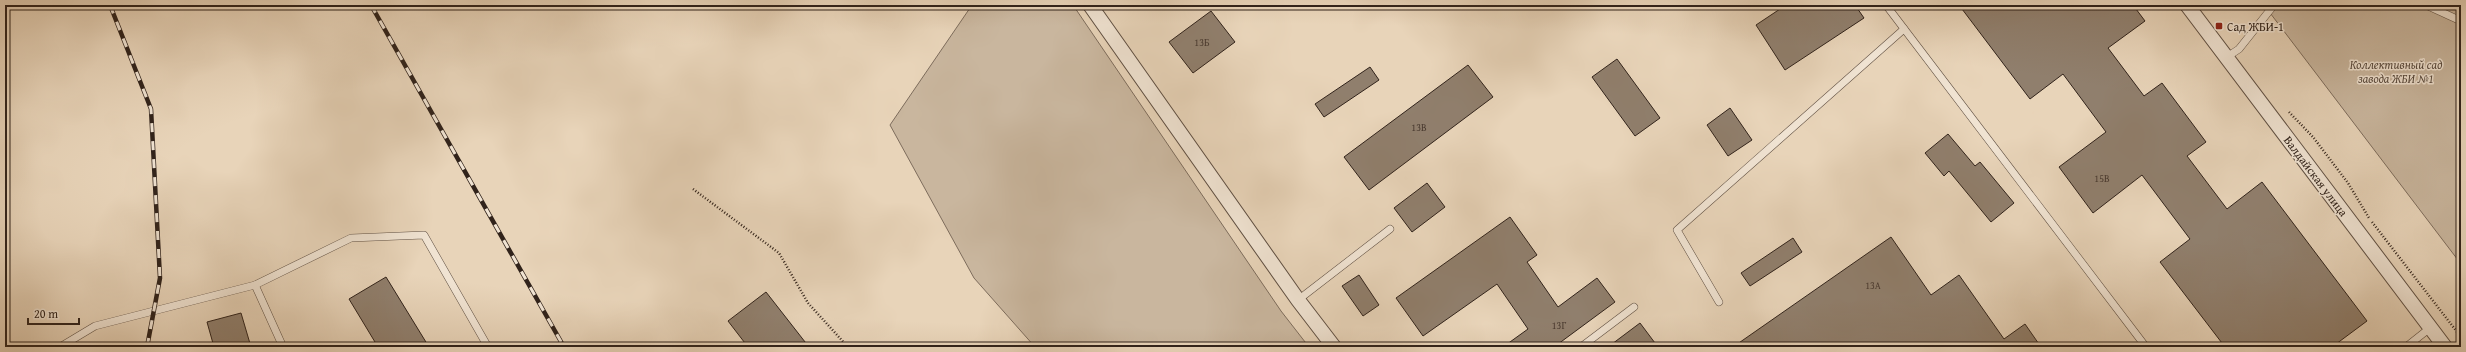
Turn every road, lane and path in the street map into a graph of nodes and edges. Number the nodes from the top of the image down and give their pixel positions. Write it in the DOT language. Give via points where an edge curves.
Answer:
graph roads {
  1 [pos="1090,5"];
  2 [pos="1886,5"];
  3 [pos="2187,5"];
  4 [pos="2274,5"];
  5 [pos="2426,5"];
  6 [pos="2461,21"];
  7 [pos="1904,29"];
  8 [pos="2226,57"];
  9 [pos="2283,106"];
  10 [pos="693,189"];
  11 [pos="1390,229"];
  12 [pos="254,285"];
  13 [pos="1298,300"];
  14 [pos="1719,302"];
  15 [pos="1634,307"];
  16 [pos="2430,328"];
  17 [pos="2461,337"];
  18 [pos="60,347"];
  19 [pos="283,347"];
  20 [pos="488,347"];
  21 [pos="848,347"];
  22 [pos="1334,347"];
  23 [pos="1581,347"];
  24 [pos="2146,347"];
  25 [pos="2406,347"];
  26 [pos="2445,347"];
  1 -- 13 [label="street"];
  2 -- 7 [label="lane"];
  3 -- 8 [label="street, Валдайская улица"];
  4 -- 8 [label="lane" via="2239,48"];
  5 -- 6 [label="lane"];
  7 -- 14 [label="lane" via="1677,230"];
  7 -- 24 [label="lane"];
  8 -- 16 [label="street, Валдайская улица"];
  9 -- 17 [label="path" via="2313,137 2348,183 2368,216"];
  10 -- 21 [label="path" via="779,254 808,303"];
  11 -- 13 [label="lane"];
  12 -- 18 [label="lane" via="95,326"];
  12 -- 19 [label="lane"];
  12 -- 20 [label="lane" via="351,238 424,235"];
  13 -- 22 [label="street"];
  15 -- 23 [label="lane"];
  16 -- 25 [label="lane"];
  16 -- 26 [label="street, Валдайская улица"];
}
